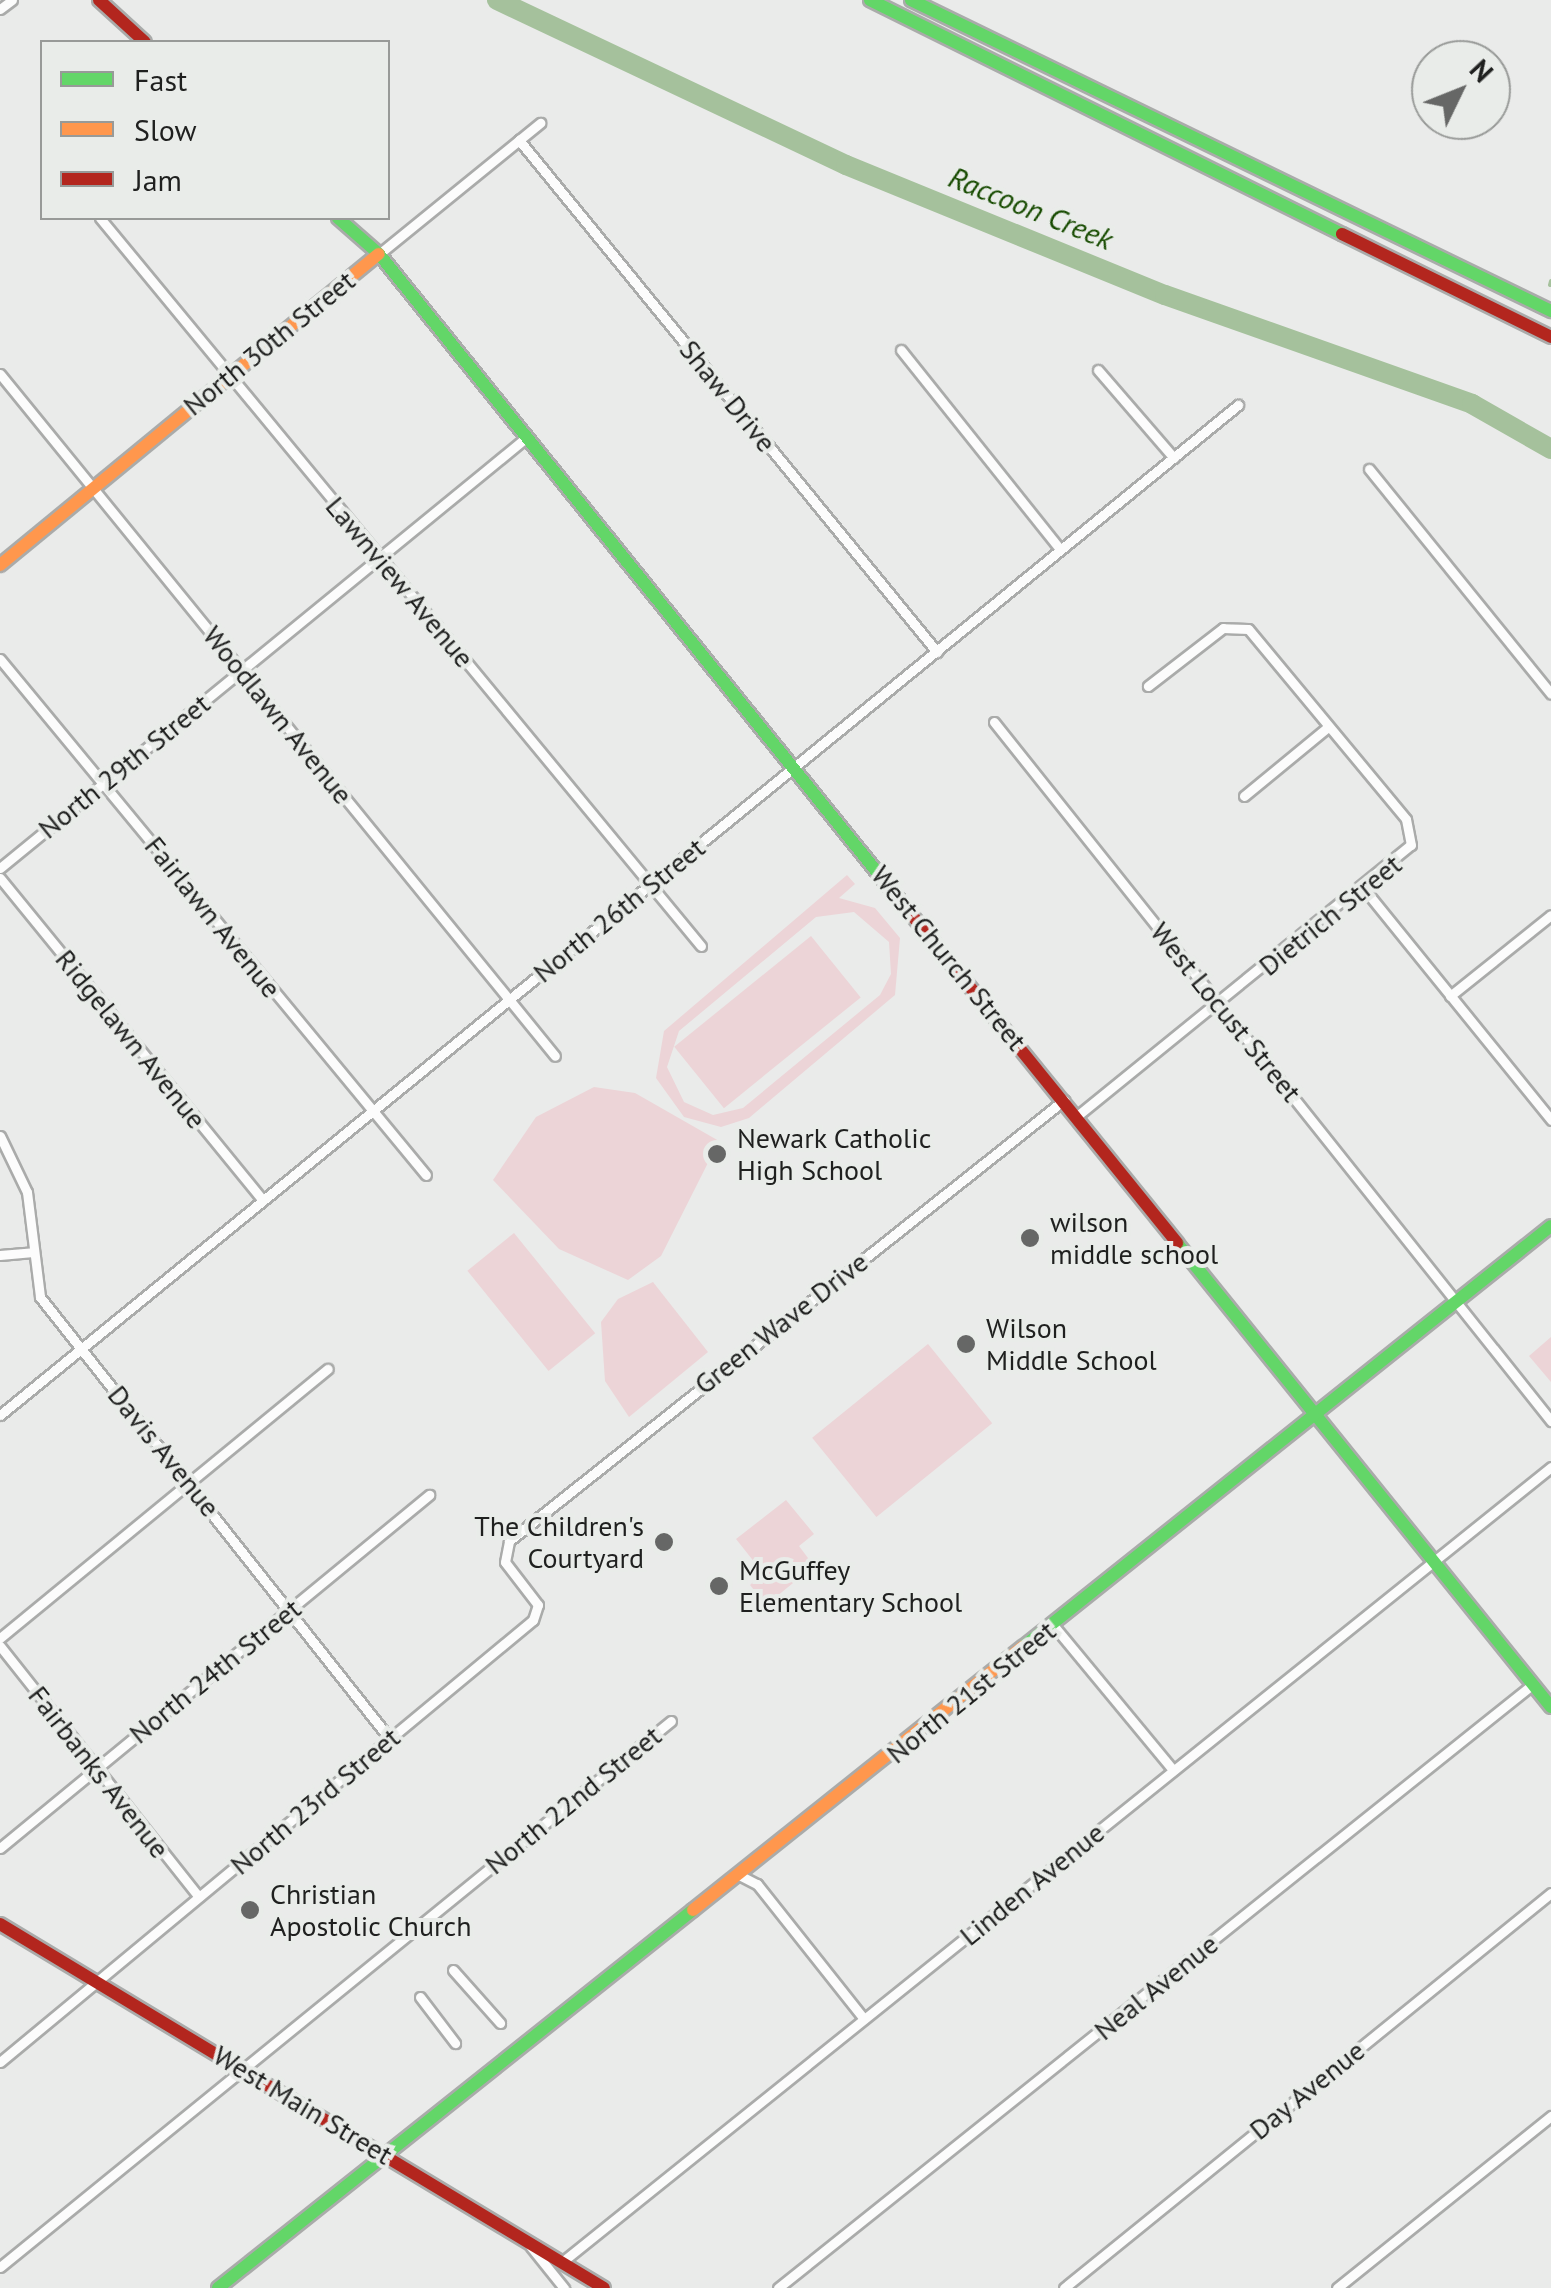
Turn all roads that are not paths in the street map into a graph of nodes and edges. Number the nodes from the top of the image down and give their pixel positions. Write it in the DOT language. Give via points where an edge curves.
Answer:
graph roads {
  1 [pos="12,0"];
  2 [pos="98,0"];
  3 [pos="870,0"];
  4 [pos="911,0"];
  5 [pos="0,8"];
  6 [pos="143,40"];
  7 [pos="540,122"];
  8 [pos="519,140"];
  9 [pos="102,220"];
  10 [pos="340,220"];
  11 [pos="379,254"];
  12 [pos="1551,312"];
  13 [pos="1551,338"];
  14 [pos="900,350"];
  15 [pos="1098,370"];
  16 [pos="0,374"];
  17 [pos="228,374"];
  18 [pos="1238,405"];
  19 [pos="527,438"];
  20 [pos="1174,458"];
  21 [pos="1369,469"];
  22 [pos="93,488"];
  23 [pos="1060,549"];
  24 [pos="380,558"];
  25 [pos="0,564"];
  26 [pos="937,652"];
  27 [pos="0,659"];
  28 [pos="242,671"];
  29 [pos="1148,686"];
  30 [pos="1551,694"];
  31 [pos="994,722"];
  32 [pos="1328,727"];
  33 [pos="794,768"];
  34 [pos="103,784"];
  35 [pos="1244,796"];
  36 [pos="0,868"];
  37 [pos="0,878"];
  38 [pos="650,884"];
  39 [pos="1365,890"];
  40 [pos="1551,915"];
  41 [pos="701,946"];
  42 [pos="1450,996"];
  43 [pos="509,999"];
  44 [pos="1220,1003"];
  45 [pos="555,1056"];
  46 [pos="1064,1100"];
  47 [pos="373,1111"];
  48 [pos="1076,1116"];
  49 [pos="1551,1120"];
  50 [pos="0,1136"];
  51 [pos="426,1175"];
  52 [pos="263,1200"];
  53 [pos="1551,1226"];
  54 [pos="33,1252"];
  55 [pos="0,1255"];
  56 [pos="1458,1301"];
  57 [pos="80,1349"];
  58 [pos="328,1369"];
  59 [pos="0,1415"];
  60 [pos="1318,1415"];
  61 [pos="1551,1421"];
  62 [pos="1551,1467"];
  63 [pos="190,1482"];
  64 [pos="430,1495"];
  65 [pos="1434,1560"];
  66 [pos="290,1610"];
  67 [pos="533,1620"];
  68 [pos="1054,1626"];
  69 [pos="0,1638"];
  70 [pos="0,1646"];
  71 [pos="1533,1684"];
  72 [pos="1551,1707"];
  73 [pos="671,1720"];
  74 [pos="390,1739"];
  75 [pos="96,1768"];
  76 [pos="1173,1770"];
  77 [pos="0,1848"];
  78 [pos="741,1876"];
  79 [pos="1551,1892"];
  80 [pos="198,1897"];
  81 [pos="0,1924"];
  82 [pos="453,1970"];
  83 [pos="96,1981"];
  84 [pos="420,1997"];
  85 [pos="864,2019"];
  86 [pos="500,2023"];
  87 [pos="456,2042"];
  88 [pos="0,2062"];
  89 [pos="242,2068"];
  90 [pos="1551,2116"];
  91 [pos="390,2157"];
  92 [pos="523,2237"];
  93 [pos="562,2262"];
  94 [pos="0,2267"];
  95 [pos="218,2288"];
  96 [pos="564,2288"];
  97 [pos="604,2288"];
  98 [pos="778,2288"];
  99 [pos="1064,2288"];
  100 [pos="1336,2288"];
  1 -- 5 [label="street"];
  2 -- 6 [label="main road"];
  3 -- 13 [label="main road"];
  4 -- 12 [label="main road"];
  7 -- 8 [label="street, North 30th Street"];
  8 -- 11 [label="street, North 30th Street"];
  8 -- 26 [label="street, Shaw Drive"];
  9 -- 17 [label="street, Lawnview Avenue"];
  10 -- 11 [label="main road, West Church Street"];
  11 -- 17 [label="main road, North 30th Street"];
  11 -- 19 [label="main road, West Church Street"];
  14 -- 23 [label="street"];
  15 -- 20 [label="street"];
  16 -- 22 [label="street, Woodlawn Avenue"];
  17 -- 22 [label="main road, North 30th Street"];
  17 -- 24 [label="street, Lawnview Avenue"];
  18 -- 20 [label="street, North 26th Street"];
  19 -- 24 [label="street, North 29th Street"];
  19 -- 33 [label="main road, West Church Street"];
  20 -- 23 [label="street, North 26th Street"];
  21 -- 30 [label="street"];
  22 -- 25 [label="main road, North 30th Street"];
  22 -- 28 [label="street, Woodlawn Avenue"];
  23 -- 26 [label="street, North 26th Street"];
  24 -- 28 [label="street, North 29th Street"];
  24 -- 38 [label="street, Lawnview Avenue"];
  26 -- 33 [label="street, North 26th Street"];
  27 -- 34 [label="street, Fairlawn Avenue"];
  28 -- 34 [label="street, North 29th Street"];
  28 -- 43 [label="street, Woodlawn Avenue"];
  29 -- 32 [label="street, Dietrich Street" via="1239,625"];
  31 -- 44 [label="street, West Locust Street"];
  32 -- 35 [label="street"];
  32 -- 39 [label="street, Dietrich Street" via="1411,831 1410,849"];
  33 -- 38 [label="street, North 26th Street"];
  33 -- 46 [label="main road, West Church Street"];
  34 -- 36 [label="street, North 29th Street"];
  34 -- 47 [label="street, Fairlawn Avenue"];
  37 -- 52 [label="street, Ridgelawn Avenue"];
  38 -- 41 [label="street, Lawnview Avenue"];
  38 -- 43 [label="street, North 26th Street"];
  39 -- 42 [label="street"];
  39 -- 44 [label="street, Dietrich Street"];
  40 -- 42 [label="street"];
  42 -- 49 [label="street"];
  43 -- 45 [label="street, Woodlawn Avenue"];
  43 -- 47 [label="street, North 26th Street"];
  44 -- 48 [label="street, Dietrich Street"];
  44 -- 56 [label="street, West Locust Street"];
  46 -- 48 [label="main road, West Church Street"];
  46 -- 67 [label="street, Green Wave Drive" via="502,1550 538,1605"];
  47 -- 51 [label="street, Fairlawn Avenue"];
  47 -- 52 [label="street, North 26th Street"];
  48 -- 60 [label="main road, West Church Street"];
  50 -- 54 [label="street, Davis Avenue" via="21,1169"];
  52 -- 57 [label="street, North 26th Street"];
  53 -- 56 [label="main road, North 21st Street"];
  54 -- 55 [label="street"];
  54 -- 57 [label="street, Davis Avenue" via="40,1298"];
  56 -- 60 [label="main road, North 21st Street"];
  56 -- 61 [label="street, West Locust Street"];
  57 -- 59 [label="street, North 26th Street"];
  57 -- 63 [label="street, Davis Avenue"];
  58 -- 63 [label="street"];
  60 -- 65 [label="main road, West Church Street"];
  60 -- 68 [label="main road, North 21st Street"];
  62 -- 65 [label="street, Linden Avenue"];
  63 -- 66 [label="street, Davis Avenue"];
  63 -- 69 [label="street"];
  64 -- 66 [label="street, North 24th Street"];
  65 -- 71 [label="main road, West Church Street"];
  65 -- 76 [label="street, Linden Avenue"];
  66 -- 74 [label="street, Davis Avenue"];
  66 -- 75 [label="street, North 24th Street"];
  67 -- 74 [label="street, North 23rd Street"];
  68 -- 76 [label="street"];
  68 -- 78 [label="main road, North 21st Street"];
  70 -- 75 [label="street, Fairbanks Avenue"];
  71 -- 72 [label="main road, West Church Street"];
  71 -- 98 [label="street, Neal Avenue"];
  73 -- 89 [label="street, North 22nd Street"];
  74 -- 80 [label="street, North 23rd Street"];
  75 -- 77 [label="street, North 24th Street"];
  75 -- 80 [label="street, Fairbanks Avenue"];
  76 -- 85 [label="street, Linden Avenue"];
  78 -- 85 [label="street" via="757,1884"];
  78 -- 91 [label="main road, North 21st Street"];
  79 -- 99 [label="street, Day Avenue"];
  80 -- 83 [label="street, North 23rd Street"];
  81 -- 83 [label="main road, West Main Street"];
  82 -- 86 [label="street"];
  83 -- 88 [label="street, North 23rd Street"];
  83 -- 89 [label="main road, West Main Street"];
  84 -- 87 [label="street"];
  85 -- 93 [label="street, Linden Avenue"];
  89 -- 91 [label="main road, West Main Street"];
  89 -- 94 [label="street, North 22nd Street"];
  90 -- 100 [label="street"];
  91 -- 92 [label="main road, West Main Street"];
  91 -- 95 [label="main road, North 21st Street"];
  92 -- 93 [label="main road, West Main Street"];
  92 -- 96 [label="street"];
  93 -- 97 [label="main road, West Main Street"];
}
